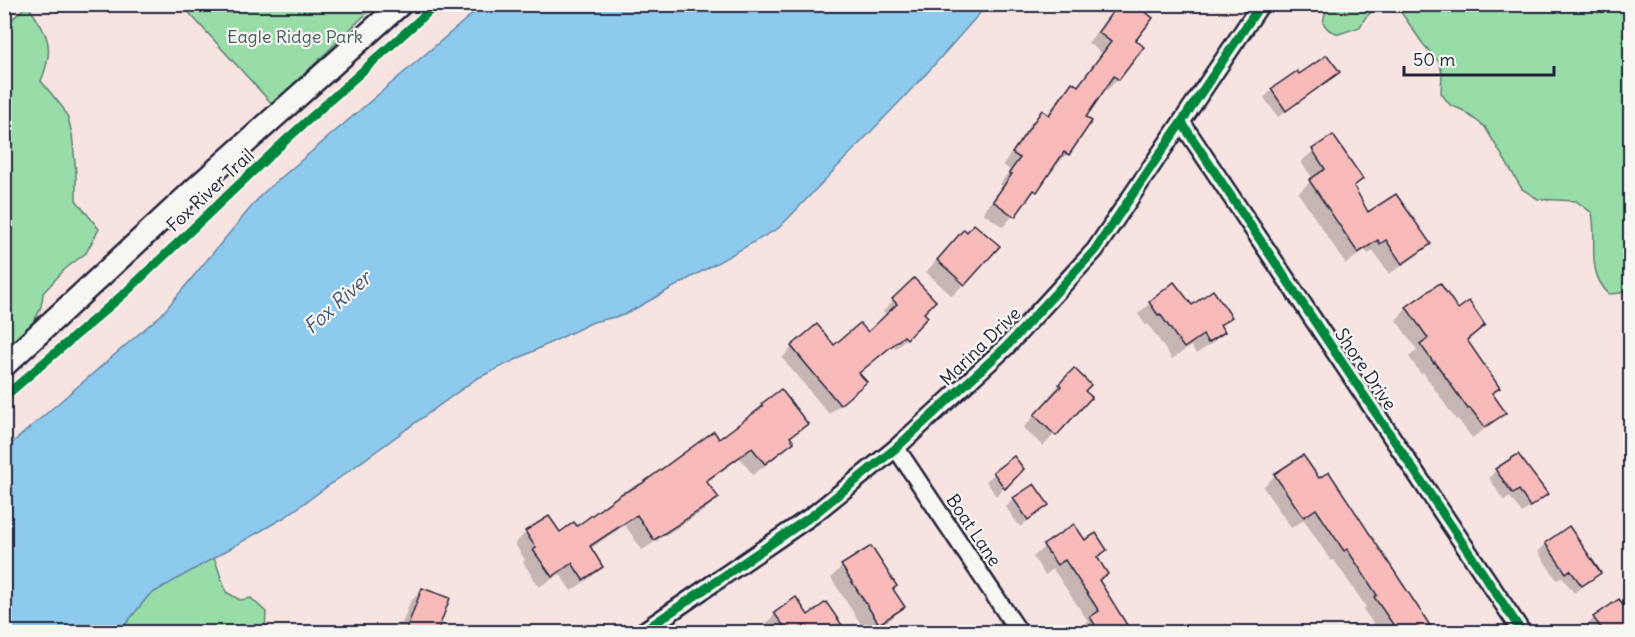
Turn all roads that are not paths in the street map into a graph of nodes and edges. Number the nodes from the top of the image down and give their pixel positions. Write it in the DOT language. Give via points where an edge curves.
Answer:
graph roads {
  1 [pos="401,4"];
  2 [pos="1261,4"];
  3 [pos="1182,123"];
  4 [pos="4,366"];
  5 [pos="896,448"];
  6 [pos="642,633"];
  7 [pos="1019,633"];
  8 [pos="1522,633"];
  1 -- 4 [label="street"];
  2 -- 3 [label="street, Marina Drive"];
  3 -- 5 [label="street, Marina Drive" via="1095,250 1007,346"];
  3 -- 8 [label="street, Shore Drive"];
  5 -- 6 [label="street, Marina Drive" via="813,515"];
  5 -- 7 [label="street, Boat Lane"];
}
